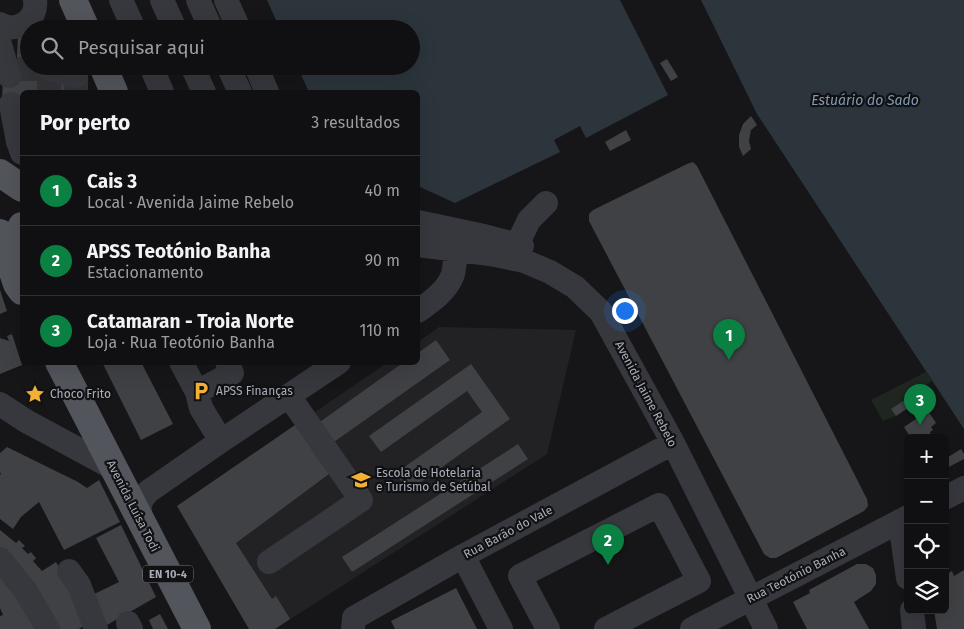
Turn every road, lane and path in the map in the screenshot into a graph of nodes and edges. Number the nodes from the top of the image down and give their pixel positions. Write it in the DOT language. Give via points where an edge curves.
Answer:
graph roads {
  1 [pos="35,0"];
  2 [pos="73,0"];
  3 [pos="121,0"];
  4 [pos="162,0"];
  5 [pos="198,0"];
  6 [pos="226,0"];
  7 [pos="28,20"];
  8 [pos="82,20"];
  9 [pos="130,20"];
  10 [pos="171,20"];
  11 [pos="207,20"];
  12 [pos="235,20"];
  13 [pos="0,24"];
  14 [pos="20,25"];
  15 [pos="72,75"];
  16 [pos="155,75"];
  17 [pos="232,75"];
  18 [pos="260,75"];
  19 [pos="76,76"];
  20 [pos="199,82"];
  21 [pos="161,90"];
  22 [pos="221,90"];
  23 [pos="239,90"];
  24 [pos="267,90"];
  25 [pos="0,173"];
  26 [pos="20,187"];
  27 [pos="546,204"];
  28 [pos="420,222"];
  29 [pos="20,230"];
  30 [pos="4,244"];
  31 [pos="420,245"];
  32 [pos="517,245"];
  33 [pos="456,250"];
  34 [pos="20,288"];
  35 [pos="420,310"];
  36 [pos="618,341"];
  37 [pos="183,365"];
  38 [pos="228,365"];
  39 [pos="335,365"];
  40 [pos="65,369"];
  41 [pos="201,390"];
  42 [pos="289,396"];
  43 [pos="0,404"];
  44 [pos="224,438"];
  45 [pos="673,443"];
  46 [pos="113,468"];
  47 [pos="964,488"];
  48 [pos="949,496"];
  49 [pos="904,519"];
  50 [pos="140,520"];
  51 [pos="904,524"];
  52 [pos="463,556"];
  53 [pos="0,559"];
  54 [pos="269,562"];
  55 [pos="907,569"];
  56 [pos="70,571"];
  57 [pos="751,598"];
  58 [pos="912,614"];
  59 [pos="624,625"];
  60 [pos="93,628"];
  61 [pos="48,629"];
  62 [pos="197,629"];
  63 [pos="353,629"];
  64 [pos="501,629"];
  65 [pos="548,629"];
  66 [pos="692,629"];
  67 [pos="766,629"];
  68 [pos="914,629"];
  1 -- 7 [label="street" via="35,11"];
  2 -- 8 [label="main road"];
  3 -- 9 [label="street"];
  4 -- 10 [label="street"];
  5 -- 11 [label="street"];
  6 -- 12 [label="street"];
  13 -- 14 [label="street" via="11,28"];
  15 -- 19 [label="street"];
  16 -- 21 [label="street"];
  17 -- 23 [label="street"];
  18 -- 24 [label="street"];
  20 -- 22 [label="street"];
  25 -- 26 [label="main road"];
  27 -- 32 [label="street" via="529,220"];
  28 -- 32 [label="street"];
  29 -- 30 [label="main road" via="15,239"];
  30 -- 34 [label="main road"];
  31 -- 33 [label="street, Avenida Jaime Rebelo"];
  32 -- 36 [label="street" via="560,258 596,287"];
  33 -- 35 [label="street" via="453,275 445,288"];
  33 -- 36 [label="street, Avenida Jaime Rebelo" via="490,254 550,272 575,287 601,312"];
  36 -- 45 [label="street, Avenida Jaime Rebelo"];
  37 -- 41 [label="street"];
  38 -- 41 [label="street" via="232,373"];
  39 -- 42 [label="street"];
  40 -- 46 [label="main road, Avenida Luísa Todi / EN 10-4"];
  41 -- 44 [label="street" via="201,408"];
  42 -- 44 [label="street"];
  42 -- 54 [label="street" via="361,500"];
  43 -- 46 [label="street"];
  44 -- 50 [label="street" via="144,496 139,507"];
  45 -- 52 [label="street, Rua Barão do Vale"];
  45 -- 57 [label="street, Avenida Jaime Rebelo"];
  46 -- 50 [label="main road, Avenida Luísa Todi / EN 10-4"];
  47 -- 48 [label="street"];
  49 -- 57 [label="street, Rua Teotónio Banha"];
  50 -- 62 [label="main road, Avenida Luísa Todi / EN 10-4"];
  51 -- 55 [label="street"];
  52 -- 63 [label="street, Rua Barão do Vale" via="354,618"];
  52 -- 64 [label="street"];
  53 -- 61 [label="street" via="25,590"];
  56 -- 60 [label="street"];
  57 -- 66 [label="street, Rua Teotónio Banha"];
  57 -- 67 [label="street, Avenida Jaime Rebelo"];
  58 -- 68 [label="street"];
  59 -- 65 [label="street" via="699,581 659,504 520,576"];
}
